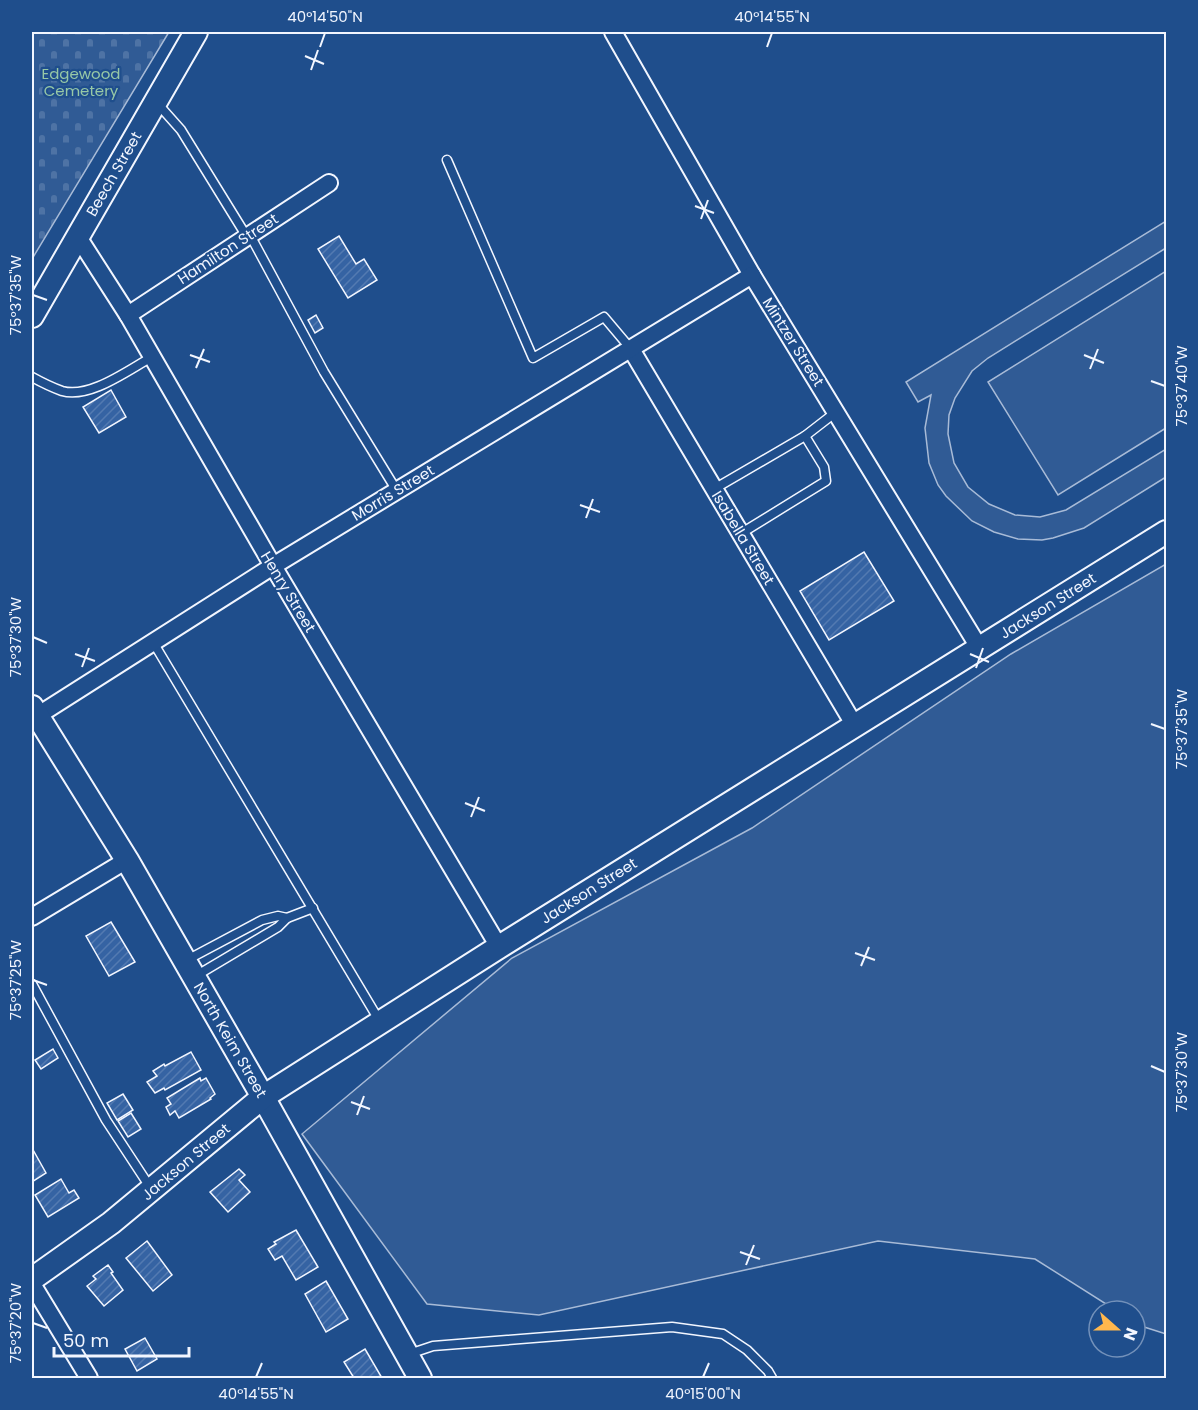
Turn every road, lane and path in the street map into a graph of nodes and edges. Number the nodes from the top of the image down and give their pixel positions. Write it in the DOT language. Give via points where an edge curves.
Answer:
graph roads {
  1 [pos="196,32"];
  2 [pos="613,32"];
  3 [pos="156,102"];
  4 [pos="447,160"];
  5 [pos="329,183"];
  6 [pos="249,236"];
  7 [pos="78,237"];
  8 [pos="752,275"];
  9 [pos="128,315"];
  10 [pos="32,316"];
  11 [pos="631,350"];
  12 [pos="152,357"];
  13 [pos="32,377"];
  14 [pos="836,412"];
  15 [pos="805,436"];
  16 [pos="714,489"];
  17 [pos="397,490"];
  18 [pos="1167,532"];
  19 [pos="740,534"];
  20 [pos="273,566"];
  21 [pos="153,642"];
  22 [pos="980,649"];
  23 [pos="34,711"];
  24 [pos="855,726"];
  25 [pos="127,860"];
  26 [pos="313,908"];
  27 [pos="32,917"];
  28 [pos="287,918"];
  29 [pos="499,947"];
  30 [pos="189,969"];
  31 [pos="32,984"];
  32 [pos="380,1022"];
  33 [pos="263,1097"];
  34 [pos="152,1190"];
  35 [pos="32,1279"];
  36 [pos="32,1284"];
  37 [pos="406,1354"];
  38 [pos="89,1378"];
  39 [pos="420,1378"];
  40 [pos="772,1378"];
  1 -- 3 [label="street, Beech Street"];
  2 -- 8 [label="street, Mintzer Street"];
  3 -- 6 [label="lane" via="182,130"];
  3 -- 7 [label="street, Beech Street"];
  4 -- 11 [label="lane" via="533,358 604,317"];
  5 -- 6 [label="street, Hamilton Street"];
  6 -- 9 [label="street, Hamilton Street"];
  6 -- 17 [label="lane" via="324,372"];
  7 -- 9 [label="street, Henry Street"];
  7 -- 10 [label="street, Beech Street"];
  8 -- 11 [label="street, Morris Street"];
  8 -- 14 [label="street, Mintzer Street"];
  9 -- 12 [label="street, Henry Street"];
  11 -- 16 [label="street, Isabella Street"];
  11 -- 17 [label="street, Morris Street"];
  12 -- 13 [label="lane" via="81,392 63,391"];
  12 -- 20 [label="street, Henry Street"];
  14 -- 15 [label="lane"];
  14 -- 22 [label="street, Mintzer Street"];
  15 -- 16 [label="lane"];
  15 -- 19 [label="lane" via="824,467 826,482"];
  16 -- 19 [label="street, Isabella Street"];
  17 -- 20 [label="street, Morris Street"];
  18 -- 22 [label="street, Jackson Street"];
  19 -- 24 [label="street, Isabella Street"];
  20 -- 21 [label="street, Morris Street"];
  20 -- 29 [label="street, Henry Street"];
  21 -- 23 [label="street, Morris Street"];
  21 -- 26 [label="lane"];
  22 -- 24 [label="street, Jackson Street"];
  23 -- 25 [label="street, North Keim Street"];
  24 -- 29 [label="street, Jackson Street"];
  25 -- 27 [label="street"];
  25 -- 30 [label="street, North Keim Street"];
  26 -- 28 [label="lane"];
  26 -- 32 [label="lane"];
  28 -- 30 [label="lane" via="278,927"];
  28 -- 30 [label="lane" via="262,920"];
  29 -- 32 [label="street, Jackson Street"];
  30 -- 33 [label="street, North Keim Street"];
  31 -- 34 [label="lane" via="106,1120"];
  32 -- 33 [label="street, Jackson Street"];
  33 -- 34 [label="street, Jackson Street"];
  33 -- 37 [label="street, North Keim Street"];
  34 -- 35 [label="street, Jackson Street"];
  36 -- 38 [label="street"];
  37 -- 39 [label="street, North Keim Street"];
  37 -- 40 [label="lane" via="434,1346 672,1327 723,1334 747,1350"];
}
